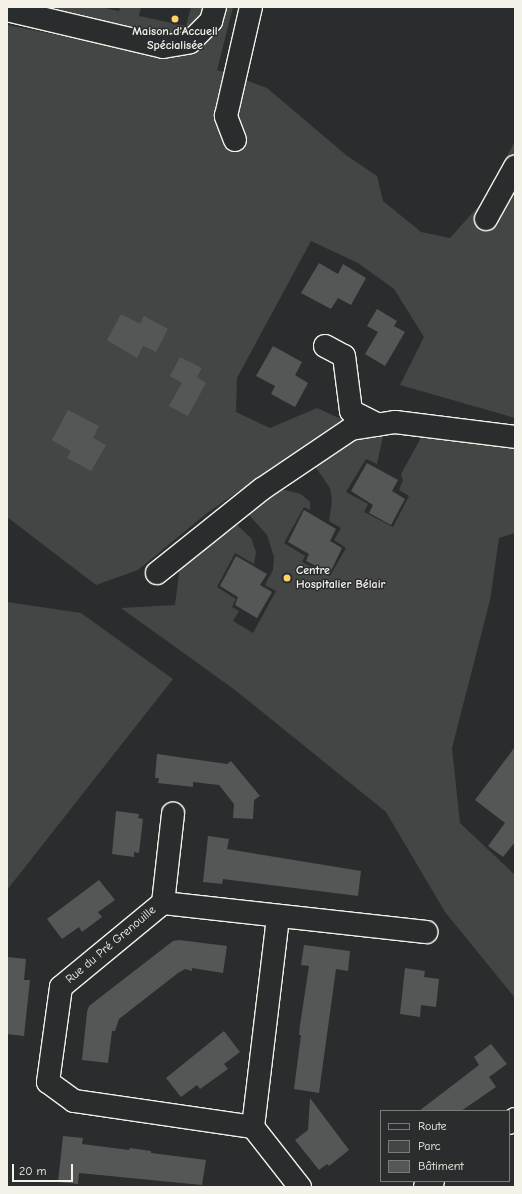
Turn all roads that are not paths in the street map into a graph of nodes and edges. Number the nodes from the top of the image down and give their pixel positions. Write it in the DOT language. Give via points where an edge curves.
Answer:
graph roads {
  1 [pos="215,7"];
  2 [pos="252,7"];
  3 [pos="7,10"];
  4 [pos="235,140"];
  5 [pos="515,168"];
  6 [pos="486,219"];
  7 [pos="325,346"];
  8 [pos="378,424"];
  9 [pos="515,436"];
  10 [pos="157,573"];
  11 [pos="173,814"];
  12 [pos="163,903"];
  13 [pos="278,917"];
  14 [pos="426,932"];
  15 [pos="253,1127"];
  16 [pos="300,1187"];
  1 -- 3 [label="street" via="211,21 190,42 163,47"];
  2 -- 4 [label="street" via="226,116"];
  5 -- 6 [label="street"];
  7 -- 8 [label="street" via="344,356 351,411"];
  8 -- 9 [label="street" via="395,422"];
  8 -- 10 [label="street" via="351,429 262,489"];
  11 -- 12 [label="street"];
  12 -- 13 [label="street, Rue du Pré Grenouille"];
  12 -- 15 [label="street, Rue du Pré Grenouille" via="61,987 48,1082 74,1102"];
  13 -- 14 [label="street, Rue du Pré Grenouille"];
  13 -- 15 [label="street"];
  15 -- 16 [label="street"];
}
